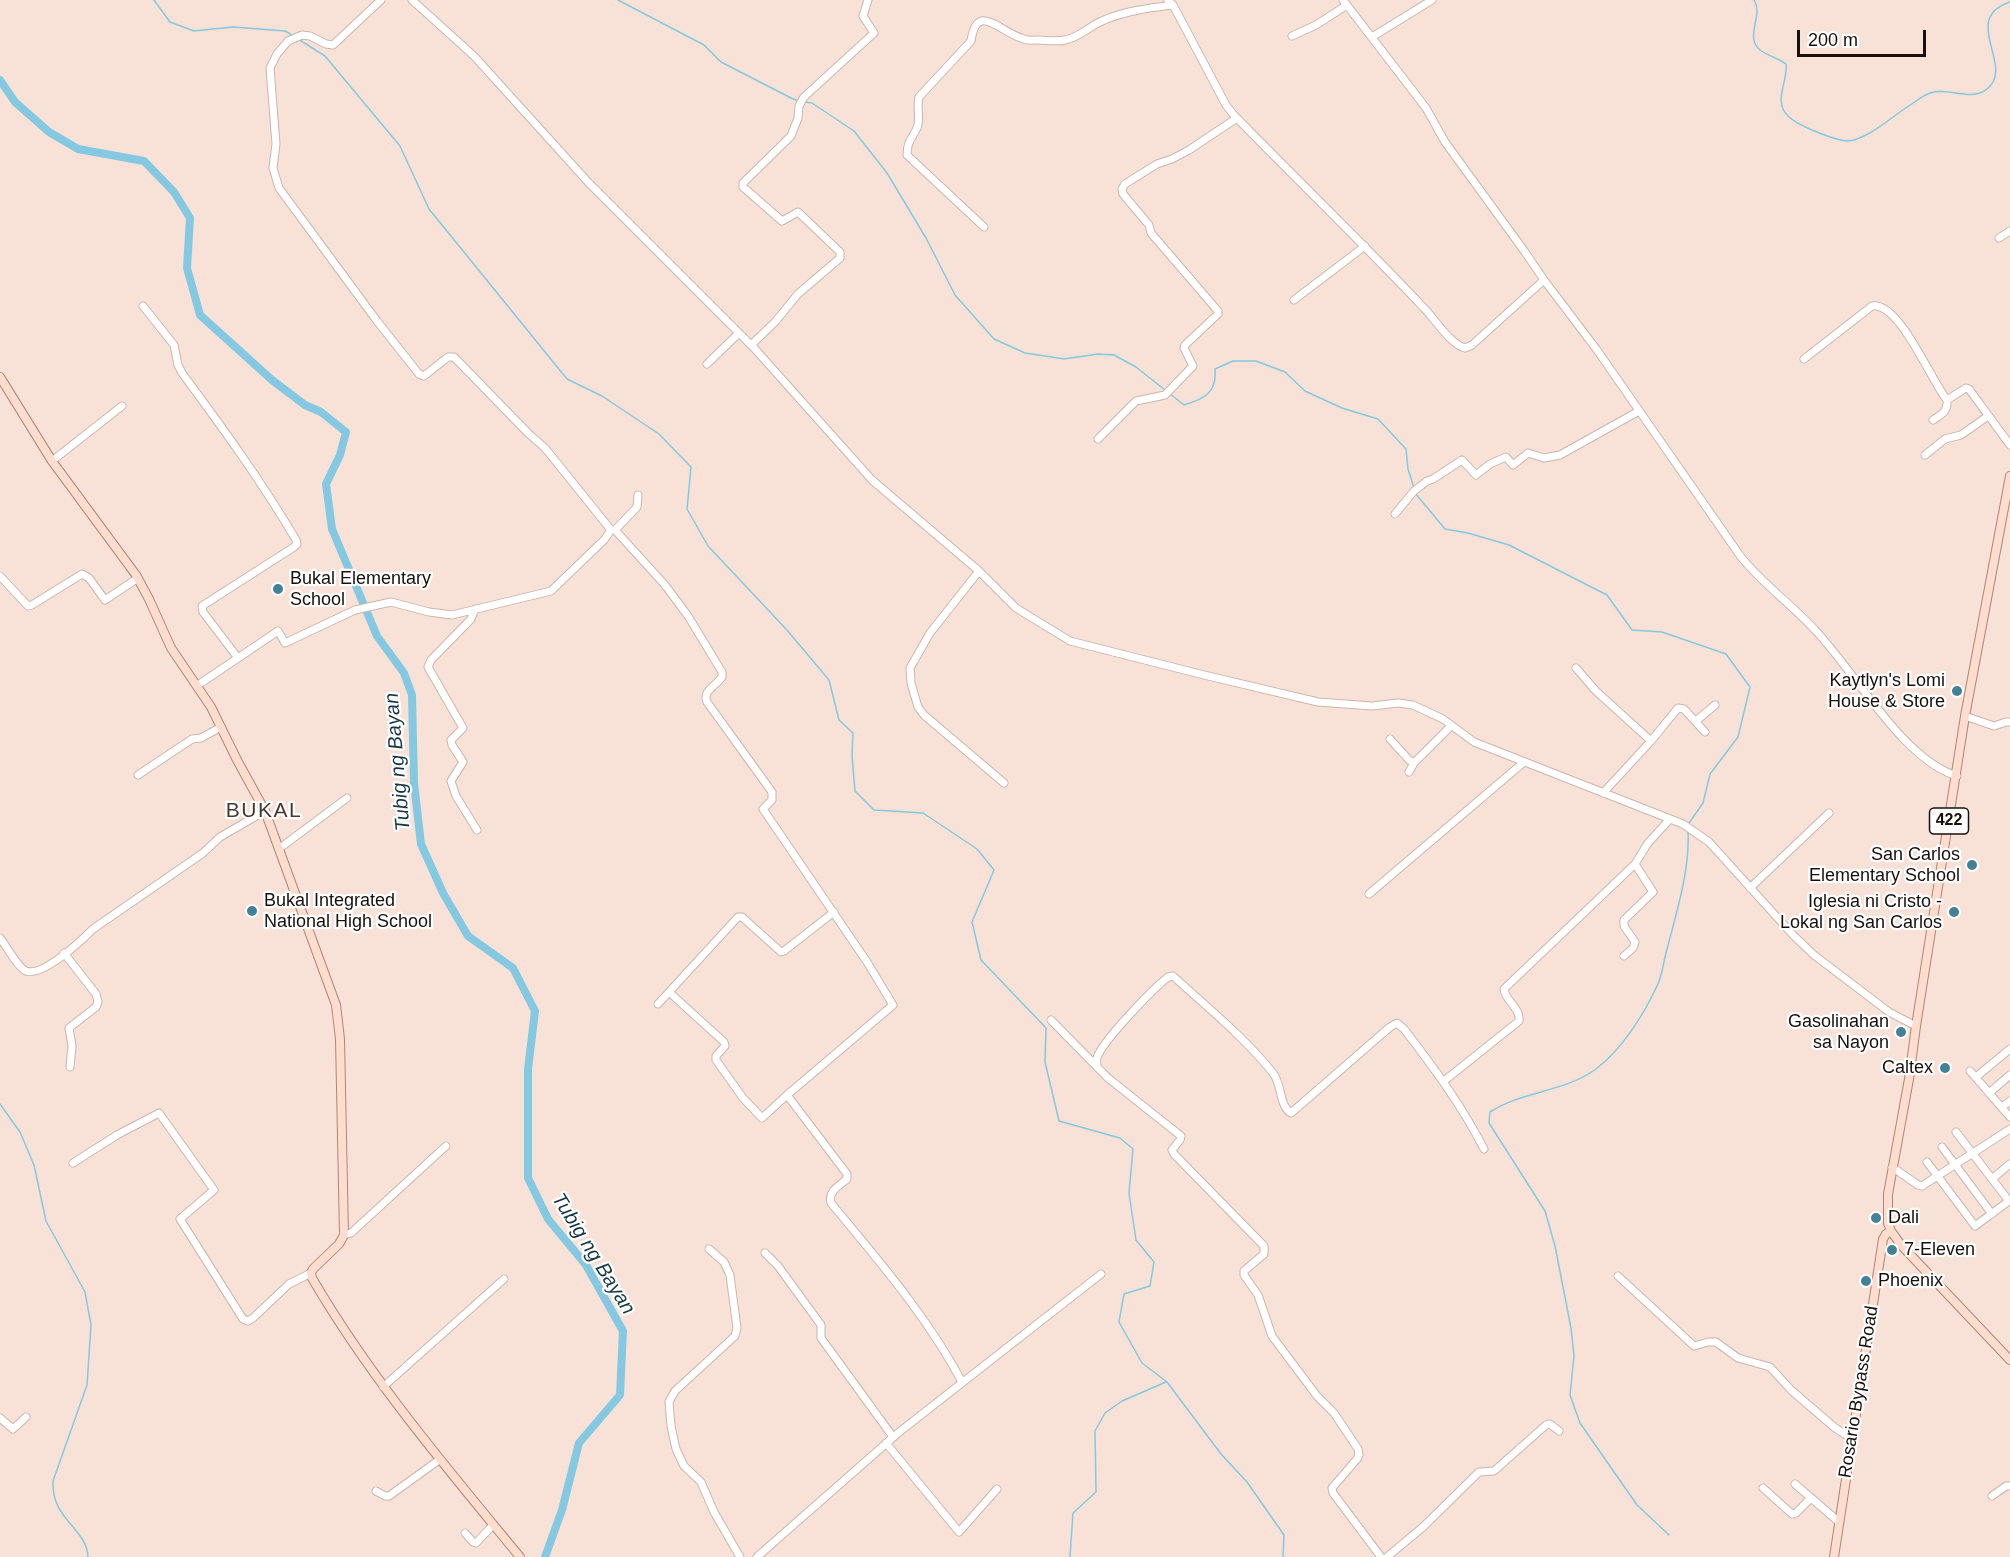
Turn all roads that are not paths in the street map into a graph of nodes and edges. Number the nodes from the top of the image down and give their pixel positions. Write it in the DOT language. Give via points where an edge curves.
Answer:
graph roads {
  1 [pos="381,0"];
  2 [pos="412,0"];
  3 [pos="868,0"];
  4 [pos="1432,0"];
  5 [pos="1171,2"];
  6 [pos="1345,3"];
  7 [pos="1292,36"];
  8 [pos="1372,37"];
  9 [pos="1237,118"];
  10 [pos="984,227"];
  11 [pos="2010,231"];
  12 [pos="1999,238"];
  13 [pos="1365,246"];
  14 [pos="1544,280"];
  15 [pos="1294,300"];
  16 [pos="143,306"];
  17 [pos="739,333"];
  18 [pos="751,345"];
  19 [pos="1804,359"];
  20 [pos="707,364"];
  21 [pos="0,377"];
  22 [pos="1947,400"];
  23 [pos="122,406"];
  24 [pos="1639,411"];
  25 [pos="1988,416"];
  26 [pos="1933,420"];
  27 [pos="1098,439"];
  28 [pos="2010,445"];
  29 [pos="1925,455"];
  30 [pos="52,461"];
  31 [pos="2010,476"];
  32 [pos="638,495"];
  33 [pos="1395,514"];
  34 [pos="613,530"];
  35 [pos="979,572"];
  36 [pos="0,576"];
  37 [pos="138,578"];
  38 [pos="475,609"];
  39 [pos="238,658"];
  40 [pos="1576,668"];
  41 [pos="198,685"];
  42 [pos="1715,705"];
  43 [pos="1965,716"];
  44 [pos="1696,721"];
  45 [pos="2010,722"];
  46 [pos="1451,726"];
  47 [pos="221,727"];
  48 [pos="1705,732"];
  49 [pos="1390,739"];
  50 [pos="1651,741"];
  51 [pos="1524,762"];
  52 [pos="1414,763"];
  53 [pos="1409,772"];
  54 [pos="138,775"];
  55 [pos="1957,776"];
  56 [pos="1004,783"];
  57 [pos="1603,794"];
  58 [pos="347,798"];
  59 [pos="265,811"];
  60 [pos="1829,813"];
  61 [pos="1670,819"];
  62 [pos="477,830"];
  63 [pos="280,848"];
  64 [pos="1635,864"];
  65 [pos="1750,888"];
  66 [pos="1369,894"];
  67 [pos="834,912"];
  68 [pos="0,938"];
  69 [pos="64,953"];
  70 [pos="1624,956"];
  71 [pos="669,992"];
  72 [pos="658,1004"];
  73 [pos="1051,1020"];
  74 [pos="1916,1026"];
  75 [pos="2010,1048"];
  76 [pos="70,1067"];
  77 [pos="1097,1067"];
  78 [pos="1970,1071"];
  79 [pos="2010,1075"];
  80 [pos="1976,1077"];
  81 [pos="1444,1081"];
  82 [pos="1989,1093"];
  83 [pos="787,1095"];
  84 [pos="2010,1101"];
  85 [pos="2002,1107"];
  86 [pos="2010,1117"];
  87 [pos="2010,1129"];
  88 [pos="1956,1132"];
  89 [pos="446,1146"];
  90 [pos="1942,1147"];
  91 [pos="1484,1149"];
  92 [pos="1972,1153"];
  93 [pos="1927,1162"];
  94 [pos="73,1163"];
  95 [pos="1956,1164"];
  96 [pos="2010,1164"];
  97 [pos="1892,1167"];
  98 [pos="1938,1176"];
  99 [pos="1992,1179"];
  100 [pos="1992,1214"];
  101 [pos="1891,1231"];
  102 [pos="344,1235"];
  103 [pos="709,1249"];
  104 [pos="765,1253"];
  105 [pos="311,1273"];
  106 [pos="1101,1274"];
  107 [pos="1618,1276"];
  108 [pos="504,1279"];
  109 [pos="2010,1360"];
  110 [pos="962,1382"];
  111 [pos="383,1387"];
  112 [pos="26,1417"];
  113 [pos="0,1418"];
  114 [pos="1559,1431"];
  115 [pos="893,1437"];
  116 [pos="1852,1439"];
  117 [pos="886,1443"];
  118 [pos="439,1460"];
  119 [pos="1795,1484"];
  120 [pos="2010,1486"];
  121 [pos="1763,1488"];
  122 [pos="998,1489"];
  123 [pos="376,1491"];
  124 [pos="1992,1496"];
  125 [pos="1811,1498"];
  126 [pos="1839,1522"];
  127 [pos="493,1525"];
  128 [pos="465,1533"];
  129 [pos="1836,1556"];
  130 [pos="520,1557"];
  131 [pos="740,1557"];
  132 [pos="757,1557"];
  133 [pos="1381,1557"];
  134 [pos="1387,1557"];
  1 -- 34 [label="street" via="333,45 302,35 288,41 270,68 276,144 273,168 279,188 419,374 424,376 448,357 454,357 545,448"];
  2 -- 17 [label="street" via="474,56 588,182"];
  3 -- 18 [label="street" via="863,16 874,33 804,97 791,136 743,183 782,220 798,212 840,252 840,258 798,294"];
  4 -- 8 [label="street"];
  5 -- 9 [label="street" via="1226,105"];
  5 -- 10 [label="street" via="1102,21 1066,40 1024,40 989,20 977,21 971,41 919,97 919,125 909,139 907,155"];
  6 -- 7 [label="street" via="1316,25"];
  6 -- 8 [label="street"];
  8 -- 14 [label="street" via="1426,108 1445,142"];
  9 -- 13 [label="street"];
  9 -- 27 [label="street" via="1122,189 1151,233 1218,314 1185,345 1194,366 1161,398 1136,401"];
  11 -- 12 [label="street"];
  13 -- 14 [label="street" via="1458,346 1465,348"];
  13 -- 15 [label="street"];
  14 -- 24 [label="street"];
  16 -- 39 [label="street" via="174,345 182,373 233,442 296,540 294,547 202,606"];
  17 -- 18 [label="street"];
  17 -- 20 [label="street"];
  18 -- 35 [label="street" via="872,480"];
  19 -- 22 [label="street" via="1872,306 1881,306 1901,326"];
  21 -- 30 [label="main road"];
  22 -- 25 [label="street" via="1969,389"];
  22 -- 26 [label="street" via="1945,412"];
  23 -- 30 [label="street"];
  24 -- 33 [label="street" via="1560,455 1544,458 1528,453 1513,465 1506,457 1476,475 1462,460 1414,491"];
  24 -- 55 [label="street" via="1752,571 1815,630 1917,753 1936,768"];
  25 -- 28 [label="street"];
  25 -- 29 [label="street" via="1961,435 1945,439"];
  30 -- 37 [label="main road"];
  31 -- 43 [label="main road, 422"];
  32 -- 34 [label="street" via="637,507"];
  34 -- 38 [label="street" via="551,591"];
  34 -- 67 [label="street" via="665,585 722,672 719,681 706,693 707,702 772,792 772,800 764,809"];
  35 -- 46 [label="street" via="1016,608 1070,641 1318,702 1413,705"];
  35 -- 56 [label="street" via="930,633 910,668 911,682 924,715"];
  36 -- 37 [label="street" via="28,606 82,574 105,600"];
  37 -- 41 [label="main road" via="171,648"];
  38 -- 39 [label="street" via="452,615 391,602 368,606 285,643 278,631"];
  38 -- 62 [label="street" via="471,619 430,660 428,667 463,728 451,740 463,762 451,781"];
  39 -- 41 [label="street"];
  40 -- 50 [label="street"];
  41 -- 47 [label="main road"];
  42 -- 44 [label="street"];
  43 -- 45 [label="street" via="1994,726"];
  43 -- 55 [label="main road, 422"];
  44 -- 48 [label="street"];
  44 -- 50 [label="street" via="1678,708"];
  46 -- 51 [label="street" via="1474,742"];
  46 -- 52 [label="street"];
  47 -- 54 [label="street" via="192,739"];
  47 -- 59 [label="main road"];
  49 -- 52 [label="street"];
  50 -- 57 [label="street"];
  51 -- 57 [label="street"];
  51 -- 66 [label="street"];
  52 -- 53 [label="street"];
  55 -- 74 [label="main road, 422"];
  57 -- 61 [label="street"];
  58 -- 63 [label="street"];
  59 -- 63 [label="main road"];
  59 -- 69 [label="street" via="220,837 203,854"];
  60 -- 65 [label="street"];
  61 -- 64 [label="street"];
  61 -- 65 [label="street" via="1709,842"];
  63 -- 102 [label="main road" via="336,1005"];
  64 -- 70 [label="street" via="1653,892 1624,920 1635,942"];
  64 -- 81 [label="street" via="1504,989 1519,1021"];
  65 -- 74 [label="street" via="1814,955 1889,1012"];
  67 -- 71 [label="street" via="780,952 738,917"];
  67 -- 83 [label="street" via="893,1005"];
  68 -- 69 [label="street" via="26,971 35,972"];
  69 -- 76 [label="street" via="98,1002 69,1028"];
  71 -- 72 [label="street"];
  71 -- 83 [label="street" via="724,1042 716,1060 762,1118"];
  73 -- 77 [label="street"];
  74 -- 97 [label="main road, 422"];
  75 -- 80 [label="street"];
  77 -- 81 [label="street" via="1096,1059 1104,1045 1164,980 1173,976 1261,1059 1279,1082 1285,1109 1291,1113 1397,1023"];
  77 -- 133 [label="street" via="1181,1136 1172,1150 1174,1154 1264,1246 1264,1254 1244,1275 1258,1295 1272,1336 1358,1449 1357,1459 1332,1488 1333,1493"];
  78 -- 80 [label="street"];
  79 -- 82 [label="street"];
  80 -- 82 [label="street"];
  81 -- 91 [label="street"];
  82 -- 85 [label="street"];
  83 -- 110 [label="street" via="847,1174 847,1179 832,1192 831,1203 895,1281 946,1352"];
  84 -- 85 [label="street"];
  85 -- 86 [label="street"];
  87 -- 92 [label="street"];
  88 -- 92 [label="street"];
  89 -- 102 [label="street" via="351,1233"];
  90 -- 95 [label="street"];
  92 -- 95 [label="street"];
  92 -- 99 [label="street"];
  93 -- 98 [label="street"];
  94 -- 105 [label="street" via="159,1113 214,1190 180,1218 243,1319 253,1318 289,1284"];
  95 -- 98 [label="street"];
  95 -- 100 [label="street"];
  96 -- 99 [label="street"];
  97 -- 98 [label="street" via="1922,1186"];
  97 -- 101 [label="main road, 422" via="1887,1214"];
  98 -- 100 [label="street" via="1976,1226"];
  99 -- 100 [label="street" via="2009,1201"];
  101 -- 109 [label="main road"];
  101 -- 116 [label="main road, Rosario Bypass Road" via="1883,1239"];
  102 -- 105 [label="main road"];
  103 -- 131 [label="street" via="724,1262 730,1275 737,1328 735,1336 675,1391 669,1402 671,1426 684,1466 701,1482"];
  104 -- 115 [label="street" via="821,1325 822,1338"];
  105 -- 111 [label="main road" via="320,1293"];
  106 -- 110 [label="street"];
  107 -- 116 [label="street" via="1688,1342 1694,1346 1716,1342 1738,1358 1770,1367 1791,1390"];
  108 -- 111 [label="street"];
  110 -- 115 [label="street"];
  111 -- 118 [label="main road"];
  112 -- 113 [label="street" via="13,1429"];
  114 -- 134 [label="street" via="1546,1425 1494,1472 1479,1472"];
  115 -- 117 [label="street"];
  116 -- 126 [label="main road, Rosario Bypass Road"];
  117 -- 122 [label="street" via="959,1532"];
  117 -- 132 [label="street"];
  118 -- 123 [label="street" via="389,1496"];
  118 -- 127 [label="main road"];
  119 -- 125 [label="street"];
  120 -- 124 [label="street"];
  121 -- 125 [label="street" via="1792,1514"];
  125 -- 126 [label="street"];
  126 -- 129 [label="main road, Rosario Bypass Road"];
  127 -- 128 [label="street" via="476,1543"];
  127 -- 130 [label="main road"];
}
